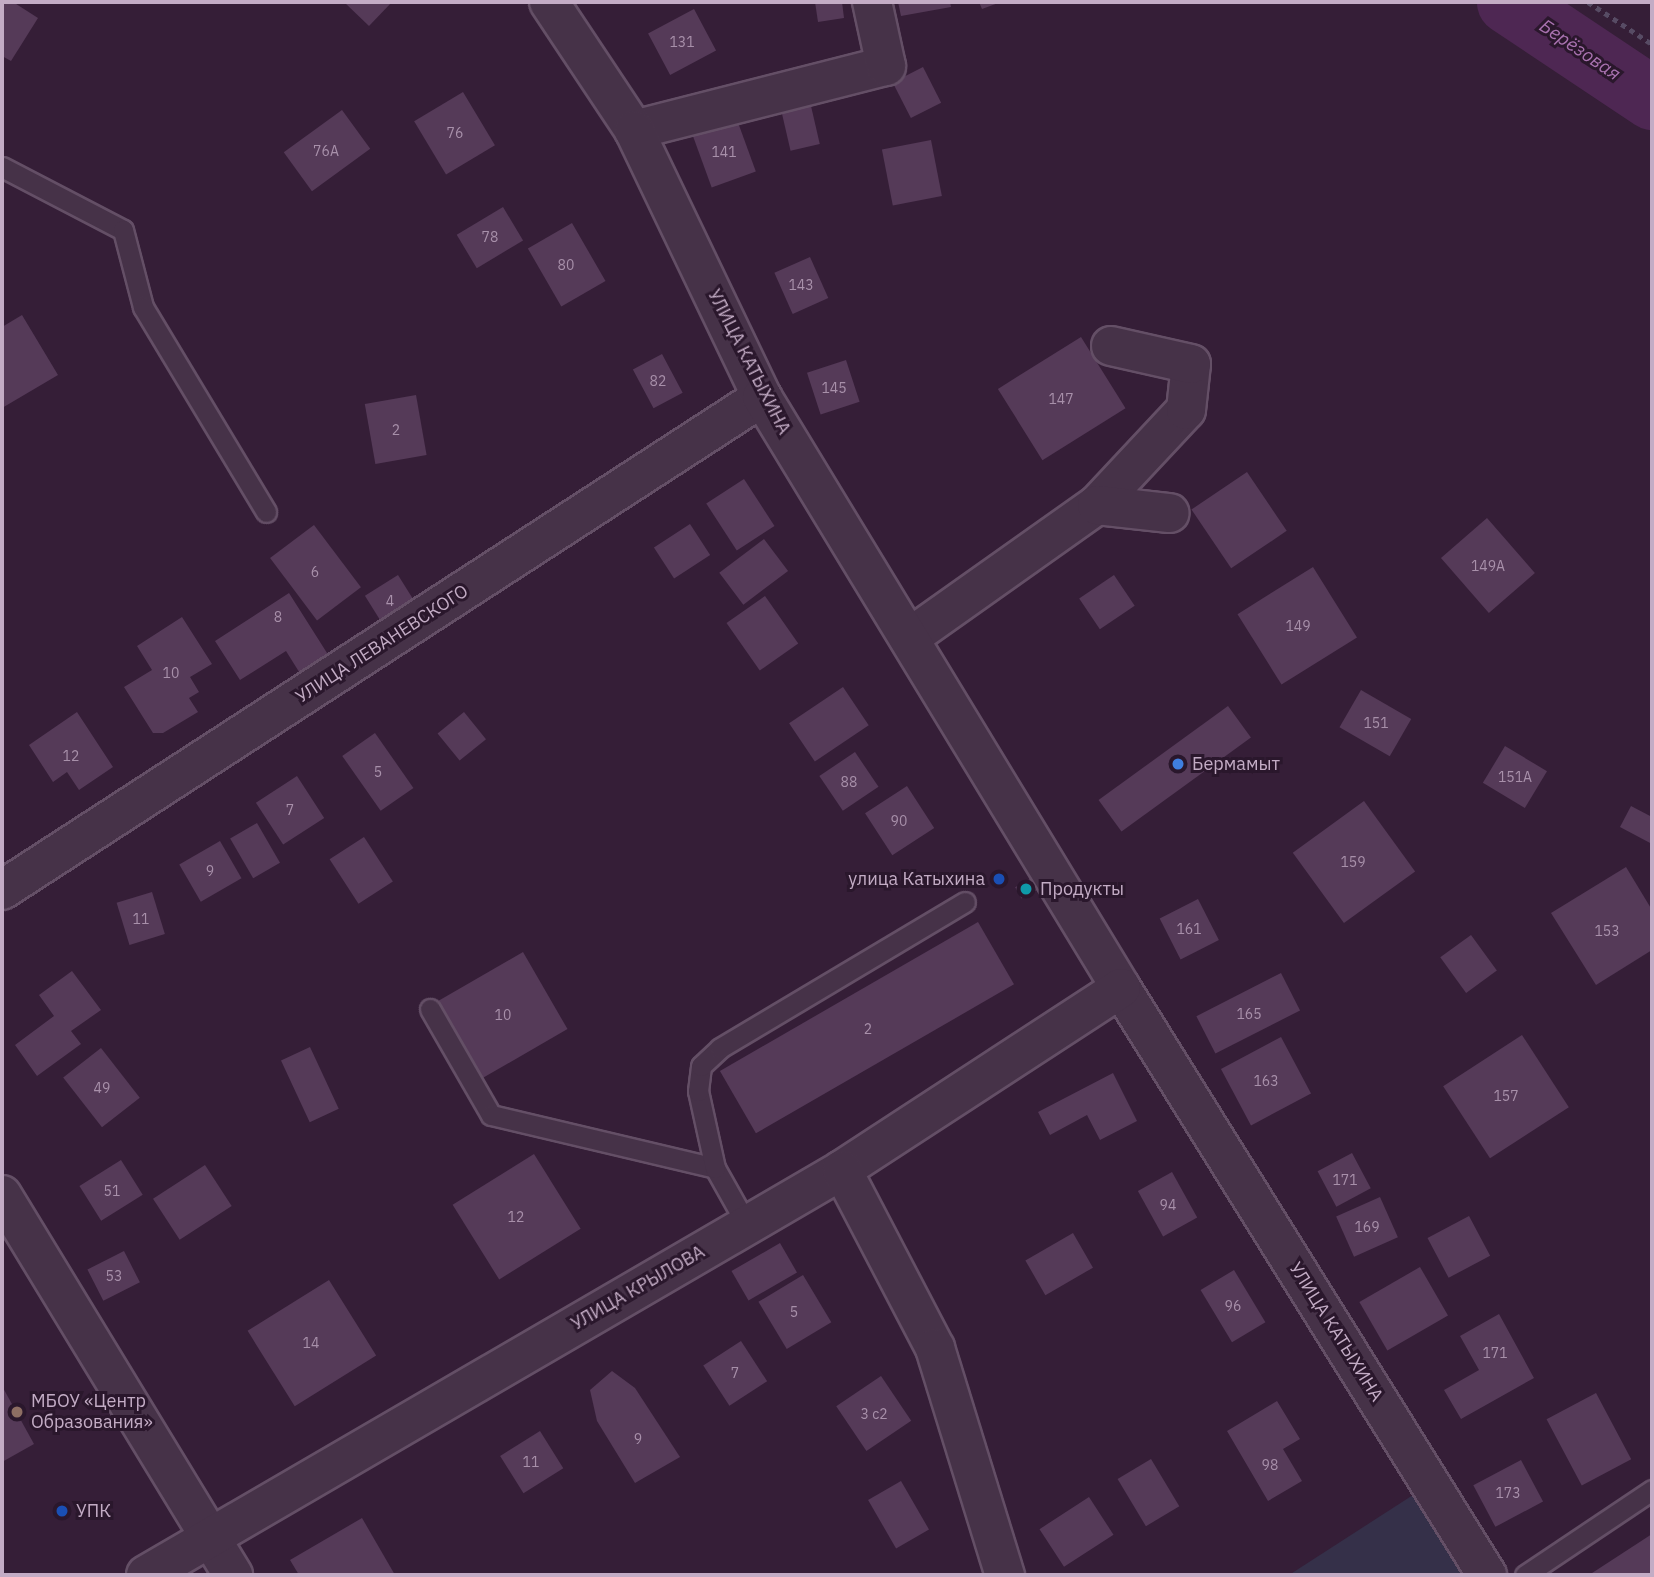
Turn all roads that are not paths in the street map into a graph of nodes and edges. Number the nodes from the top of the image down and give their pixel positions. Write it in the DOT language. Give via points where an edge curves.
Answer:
graph roads {
  1 [pos="549,2"];
  2 [pos="872,2"];
  3 [pos="634,130"];
  4 [pos="2,167"];
  5 [pos="1111,346"];
  6 [pos="762,397"];
  7 [pos="1097,505"];
  8 [pos="266,512"];
  9 [pos="1170,513"];
  10 [pos="909,638"];
  11 [pos="2,890"];
  12 [pos="965,902"];
  13 [pos="1121,988"];
  14 [pos="430,1009"];
  15 [pos="715,1168"];
  16 [pos="842,1170"];
  17 [pos="2,1195"];
  18 [pos="747,1225"];
  19 [pos="1652,1490"];
  20 [pos="210,1537"];
  21 [pos="146,1575"];
  22 [pos="233,1575"];
  23 [pos="1005,1575"];
  24 [pos="1488,1575"];
  25 [pos="1525,1575"];
  1 -- 3 [label="street, УЛИЦА КАТЫХИНА"];
  2 -- 3 [label="street" via="886,66"];
  3 -- 6 [label="street, УЛИЦА КАТЫХИНА"];
  4 -- 8 [label="lane" via="123,230 143,307"];
  5 -- 7 [label="street" via="1191,364 1186,410"];
  6 -- 10 [label="street, УЛИЦА КАТЫХИНА"];
  6 -- 11 [label="street, УЛИЦА ЛЕВАНЕВСКОГО"];
  7 -- 9 [label="street"];
  7 -- 10 [label="street"];
  10 -- 13 [label="street, УЛИЦА КАТЫХИНА"];
  12 -- 15 [label="lane" via="720,1048 701,1066 698,1091"];
  13 -- 16 [label="street, УЛИЦА КРЫЛОВА"];
  13 -- 24 [label="street, УЛИЦА КАТЫХИНА"];
  14 -- 15 [label="lane" via="491,1115"];
  15 -- 18 [label="lane"];
  16 -- 18 [label="street, УЛИЦА КРЫЛОВА"];
  16 -- 23 [label="street" via="935,1348"];
  17 -- 20 [label="street"];
  18 -- 20 [label="street, УЛИЦА КРЫЛОВА"];
  19 -- 25 [label="lane"];
  20 -- 21 [label="street, УЛИЦА КРЫЛОВА"];
  20 -- 22 [label="street"];
}
